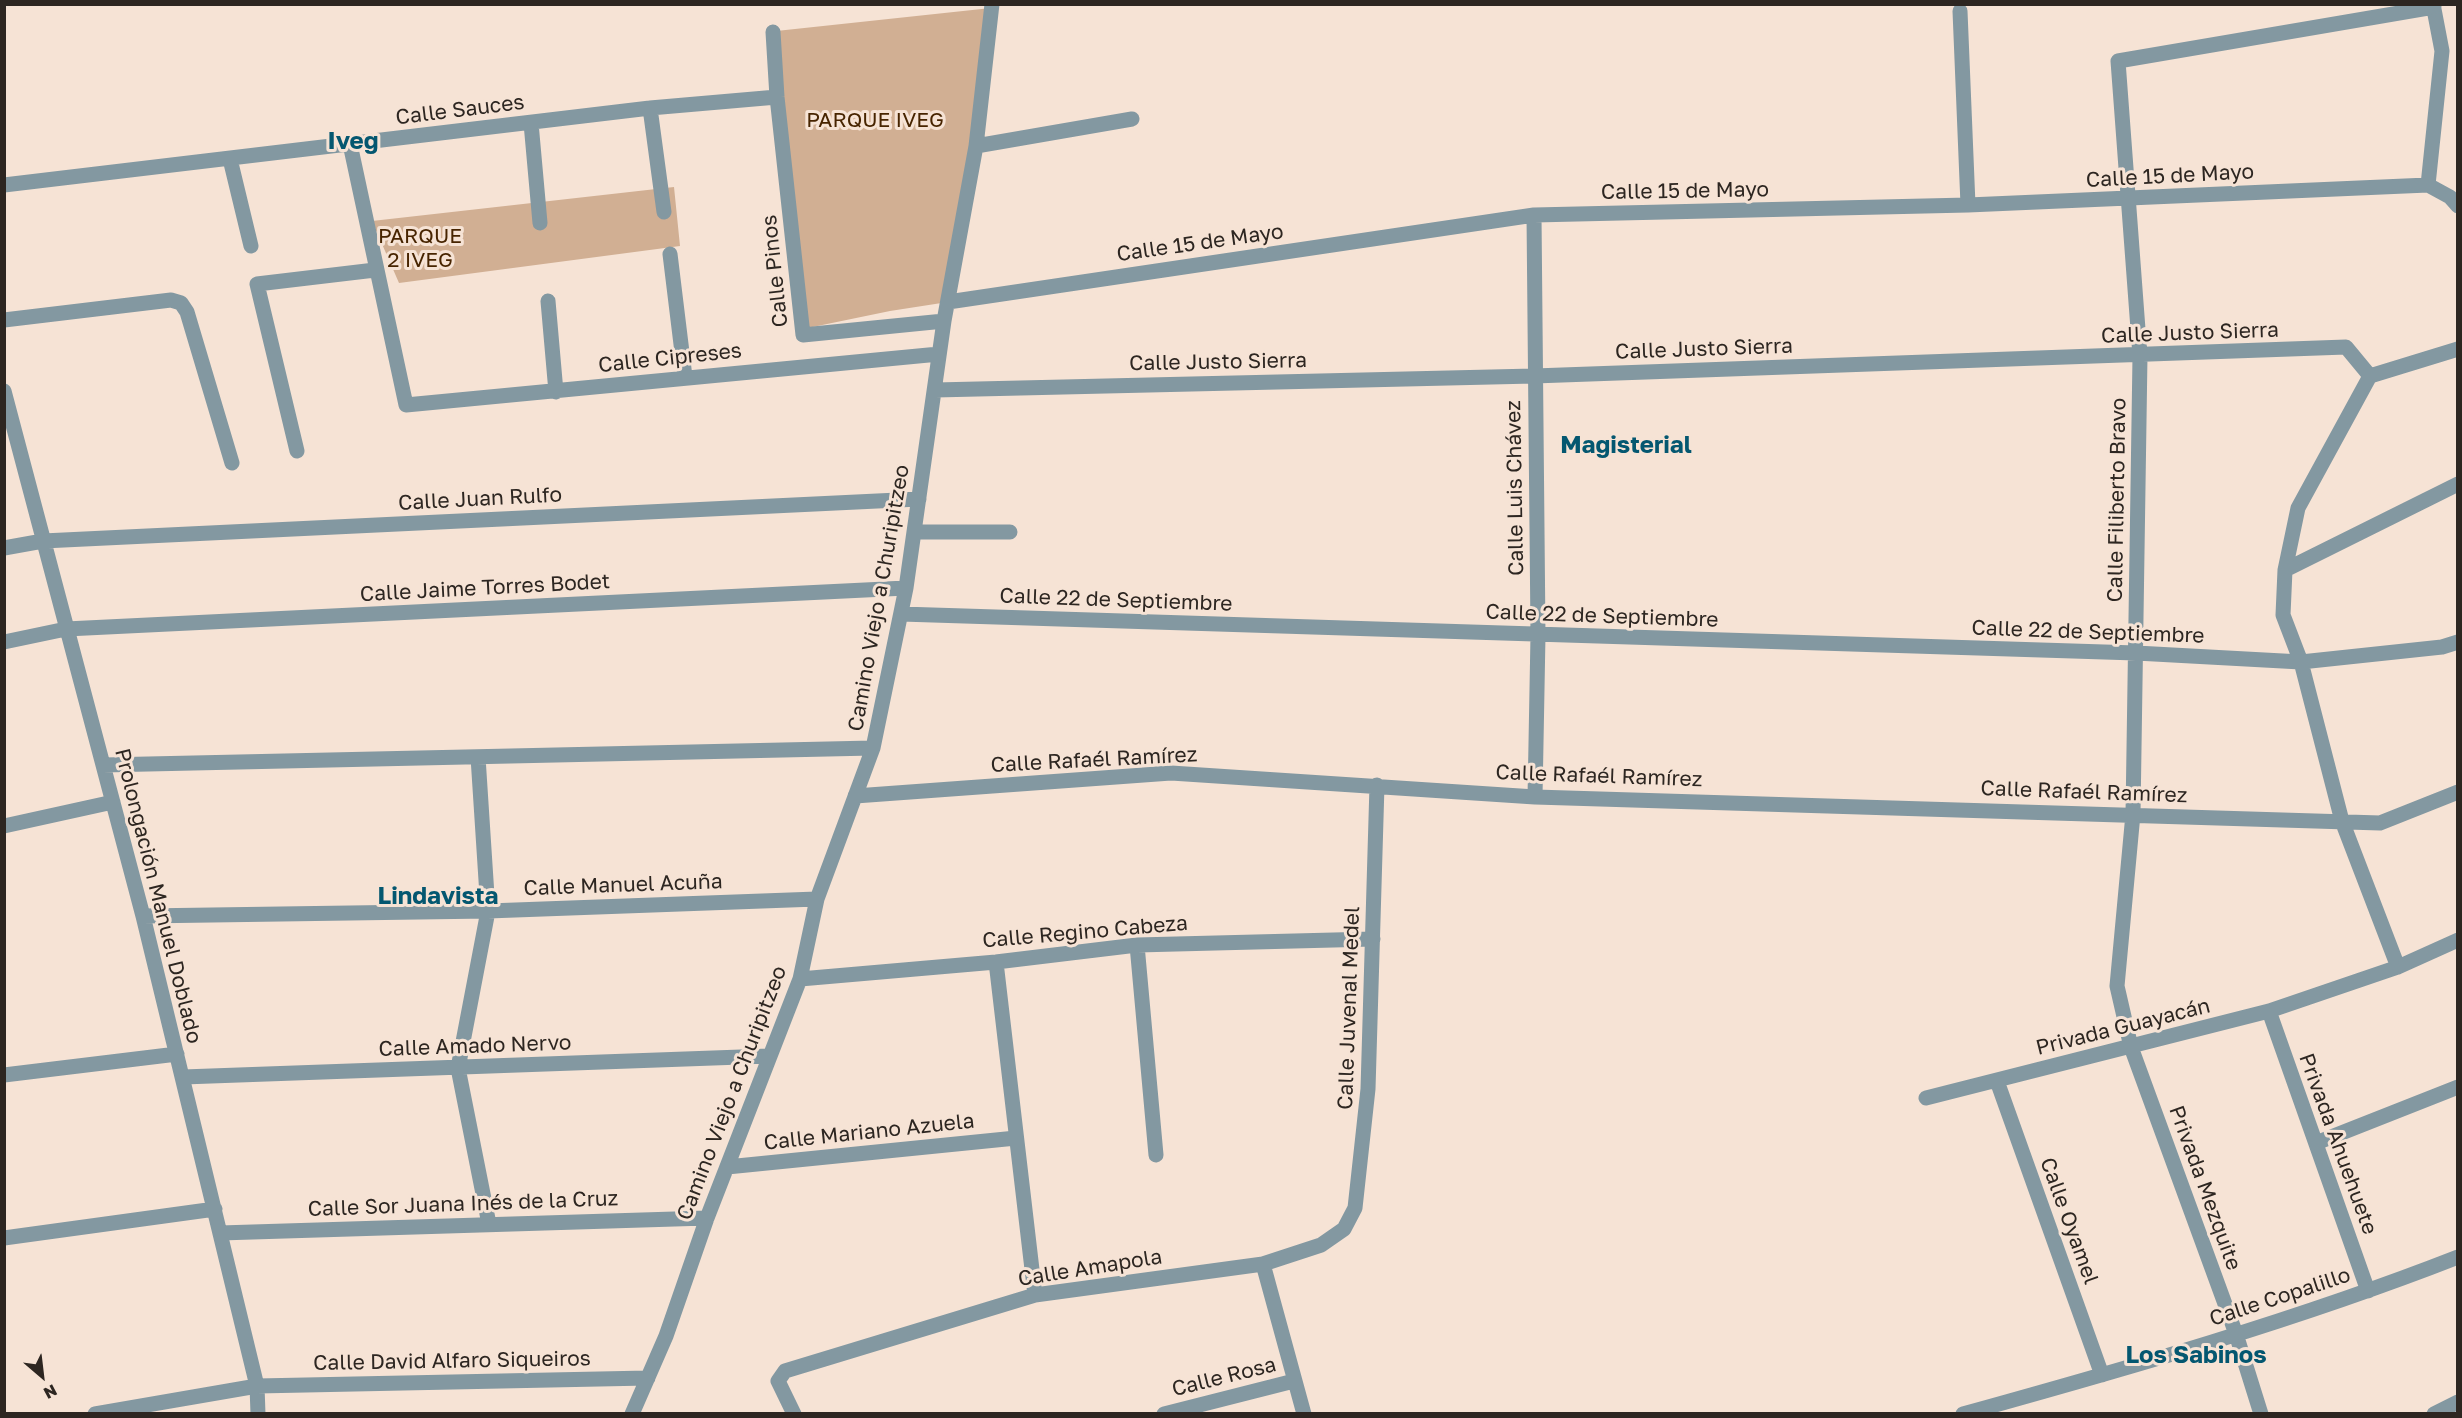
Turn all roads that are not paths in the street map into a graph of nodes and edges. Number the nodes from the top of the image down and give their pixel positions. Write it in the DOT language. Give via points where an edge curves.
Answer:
graph roads {
  1 [pos="992,4"];
  2 [pos="2434,5"];
  3 [pos="1960,11"];
  4 [pos="773,32"];
  5 [pos="777,97"];
  6 [pos="650,108"];
  7 [pos="1132,119"];
  8 [pos="531,123"];
  9 [pos="350,144"];
  10 [pos="976,146"];
  11 [pos="230,159"];
  12 [pos="4,185"];
  13 [pos="2428,185"];
  14 [pos="2455,198"];
  15 [pos="2130,199"];
  16 [pos="1968,206"];
  17 [pos="664,212"];
  18 [pos="1534,215"];
  19 [pos="540,223"];
  20 [pos="251,246"];
  21 [pos="670,254"];
  22 [pos="375,270"];
  23 [pos="548,301"];
  24 [pos="948,302"];
  25 [pos="4,320"];
  26 [pos="944,321"];
  27 [pos="2457,349"];
  28 [pos="939,354"];
  29 [pos="2140,356"];
  30 [pos="1534,376"];
  31 [pos="2370,376"];
  32 [pos="686,377"];
  33 [pos="935,390"];
  34 [pos="4,392"];
  35 [pos="556,392"];
  36 [pos="297,451"];
  37 [pos="231,463"];
  38 [pos="2457,484"];
  39 [pos="919,499"];
  40 [pos="914,532"];
  41 [pos="1010,532"];
  42 [pos="43,541"];
  43 [pos="4,548"];
  44 [pos="2284,570"];
  45 [pos="906,588"];
  46 [pos="901,614"];
  47 [pos="66,629"];
  48 [pos="1538,635"];
  49 [pos="4,642"];
  50 [pos="2457,642"];
  51 [pos="2136,654"];
  52 [pos="2301,662"];
  53 [pos="873,748"];
  54 [pos="478,757"];
  55 [pos="103,765"];
  56 [pos="1377,785"];
  57 [pos="2457,792"];
  58 [pos="855,796"];
  59 [pos="1535,797"];
  60 [pos="113,802"];
  61 [pos="2133,814"];
  62 [pos="2342,821"];
  63 [pos="4,826"];
  64 [pos="817,899"];
  65 [pos="488,911"];
  66 [pos="142,916"];
  67 [pos="1374,939"];
  68 [pos="2457,940"];
  69 [pos="1137,945"];
  70 [pos="996,962"];
  71 [pos="2398,968"];
  72 [pos="800,979"];
  73 [pos="2269,1011"];
  74 [pos="2131,1047"];
  75 [pos="177,1054"];
  76 [pos="769,1056"];
  77 [pos="458,1068"];
  78 [pos="4,1075"];
  79 [pos="183,1077"];
  80 [pos="1997,1081"];
  81 [pos="2457,1087"];
  82 [pos="1926,1098"];
  83 [pos="1016,1138"];
  84 [pos="2316,1143"];
  85 [pos="1156,1155"];
  86 [pos="727,1167"];
  87 [pos="215,1209"];
  88 [pos="707,1218"];
  89 [pos="489,1224"];
  90 [pos="1344,1229"];
  91 [pos="220,1233"];
  92 [pos="4,1238"];
  93 [pos="2457,1257"];
  94 [pos="1263,1264"];
  95 [pos="2368,1291"];
  96 [pos="1035,1295"];
  97 [pos="2236,1334"];
  98 [pos="2102,1375"];
  99 [pos="648,1378"];
  100 [pos="1294,1381"];
  101 [pos="257,1386"];
  102 [pos="2457,1402"];
  103 [pos="95,1413"];
  104 [pos="258,1413"];
  105 [pos="632,1413"];
  106 [pos="794,1413"];
  107 [pos="1164,1413"];
  108 [pos="1304,1413"];
  109 [pos="1962,1413"];
  110 [pos="2261,1413"];
  111 [pos="2434,1413"];
  1 -- 10 [label="street, Camino Viejo a Churipitzeo"];
  2 -- 13 [label="street" via="2442,51"];
  2 -- 15 [label="street, Calle Filiberto Bravo" via="2118,61"];
  3 -- 16 [label="street"];
  4 -- 5 [label="street"];
  5 -- 6 [label="street, Calle Sauces"];
  5 -- 26 [label="street, Calle Pinos" via="803,335"];
  6 -- 8 [label="street, Calle Sauces"];
  6 -- 17 [label="street"];
  7 -- 10 [label="street"];
  8 -- 9 [label="street, Calle Sauces"];
  8 -- 19 [label="street"];
  9 -- 11 [label="street, Calle Sauces"];
  9 -- 22 [label="street"];
  10 -- 24 [label="street, Camino Viejo a Churipitzeo"];
  11 -- 12 [label="street, Calle Sauces"];
  11 -- 20 [label="street"];
  13 -- 14 [label="street"];
  13 -- 15 [label="street, Calle 15 de Mayo"];
  15 -- 16 [label="street, Calle 15 de Mayo"];
  15 -- 29 [label="street, Calle Filiberto Bravo"];
  16 -- 18 [label="street, Calle 15 de Mayo"];
  18 -- 24 [label="street, Calle 15 de Mayo"];
  18 -- 30 [label="street, Calle Luis Chávez"];
  21 -- 32 [label="street"];
  22 -- 35 [label="street, Calle Cipreses" via="406,405"];
  22 -- 36 [label="street" via="257,284"];
  23 -- 35 [label="street"];
  24 -- 26 [label="street, Camino Viejo a Churipitzeo"];
  25 -- 37 [label="street" via="171,300 181,303 187,312"];
  26 -- 28 [label="street, Camino Viejo a Churipitzeo"];
  27 -- 31 [label="street"];
  28 -- 32 [label="street, Calle Cipreses"];
  28 -- 33 [label="street, Camino Viejo a Churipitzeo"];
  29 -- 30 [label="street, Calle Justo Sierra"];
  29 -- 31 [label="street, Calle Justo Sierra" via="2346,347"];
  29 -- 51 [label="street, Calle Filiberto Bravo"];
  30 -- 33 [label="street, Calle Justo Sierra"];
  30 -- 48 [label="street, Calle Luis Chávez"];
  31 -- 44 [label="street" via="2298,508"];
  32 -- 35 [label="street, Calle Cipreses"];
  33 -- 39 [label="street, Camino Viejo a Churipitzeo"];
  34 -- 42 [label="street, Prolongación Manuel Doblado"];
  38 -- 44 [label="street"];
  39 -- 40 [label="street, Camino Viejo a Churipitzeo"];
  39 -- 42 [label="street, Calle Juan Rulfo"];
  40 -- 41 [label="street"];
  40 -- 45 [label="street, Camino Viejo a Churipitzeo"];
  42 -- 43 [label="street, Calle Juan Rulfo"];
  42 -- 47 [label="street, Prolongación Manuel Doblado"];
  44 -- 52 [label="street" via="2283,615"];
  45 -- 46 [label="street, Camino Viejo a Churipitzeo"];
  45 -- 47 [label="street, Calle Jaime Torres Bodet"];
  46 -- 48 [label="street, Calle 22 de Septiembre"];
  46 -- 53 [label="street, Camino Viejo a Churipitzeo"];
  47 -- 49 [label="street, Calle Jaime Torres Bodet"];
  47 -- 55 [label="street, Prolongación Manuel Doblado"];
  48 -- 51 [label="street, Calle 22 de Septiembre"];
  48 -- 59 [label="street, Calle Luis Chávez"];
  50 -- 52 [label="street, Calle 22 de Septiembre" via="2442,647"];
  51 -- 52 [label="street, Calle 22 de Septiembre"];
  51 -- 61 [label="street, Calle Filiberto Bravo"];
  52 -- 62 [label="street"];
  53 -- 54 [label="street"];
  53 -- 58 [label="street, Camino Viejo a Churipitzeo"];
  54 -- 55 [label="street"];
  54 -- 65 [label="street"];
  55 -- 60 [label="street, Prolongación Manuel Doblado"];
  56 -- 58 [label="street, Calle Rafaél Ramírez" via="1171,773"];
  56 -- 59 [label="street, Calle Rafaél Ramírez"];
  56 -- 67 [label="street, Calle Juvenal Medel"];
  57 -- 62 [label="street, Calle Rafaél Ramírez" via="2380,823"];
  58 -- 64 [label="street, Camino Viejo a Churipitzeo"];
  59 -- 61 [label="street, Calle Rafaél Ramírez"];
  60 -- 63 [label="street"];
  60 -- 66 [label="street, Prolongación Manuel Doblado"];
  61 -- 62 [label="street, Calle Rafaél Ramírez"];
  61 -- 74 [label="street, Calle Filiberto Bravo" via="2117,986"];
  62 -- 71 [label="street"];
  64 -- 65 [label="street, Calle Manuel Acuña"];
  64 -- 72 [label="street, Camino Viejo a Churipitzeo"];
  65 -- 66 [label="street, Calle Manuel Acuña"];
  65 -- 77 [label="street"];
  66 -- 75 [label="street, Prolongación Manuel Doblado"];
  67 -- 69 [label="street, Calle Regino Cabeza"];
  67 -- 90 [label="street, Calle Juvenal Medel" via="1368,1089 1355,1208"];
  68 -- 71 [label="street, Privada Guayacán"];
  69 -- 70 [label="street, Calle Regino Cabeza"];
  69 -- 85 [label="street"];
  70 -- 72 [label="street, Calle Regino Cabeza"];
  70 -- 83 [label="street"];
  71 -- 73 [label="street, Privada Guayacán"];
  72 -- 76 [label="street, Camino Viejo a Churipitzeo"];
  73 -- 74 [label="street, Privada Guayacán"];
  73 -- 84 [label="street, Privada Ahuehuete"];
  74 -- 80 [label="street, Privada Guayacán"];
  74 -- 97 [label="street, Privada Mezquite"];
  75 -- 78 [label="street"];
  75 -- 79 [label="street, Prolongación Manuel Doblado"];
  76 -- 77 [label="street, Calle Amado Nervo"];
  76 -- 86 [label="street, Camino Viejo a Churipitzeo"];
  77 -- 79 [label="street, Calle Amado Nervo"];
  77 -- 89 [label="street"];
  79 -- 87 [label="street, Prolongación Manuel Doblado"];
  80 -- 82 [label="street, Privada Guayacán"];
  80 -- 98 [label="street, Calle Oyamel"];
  81 -- 84 [label="street"];
  83 -- 86 [label="street, Calle Mariano Azuela"];
  83 -- 96 [label="street"];
  84 -- 95 [label="street, Privada Ahuehuete"];
  86 -- 88 [label="street, Camino Viejo a Churipitzeo"];
  87 -- 91 [label="street, Prolongación Manuel Doblado"];
  87 -- 92 [label="street"];
  88 -- 89 [label="street, Calle Sor Juana Inés de la Cruz"];
  88 -- 99 [label="street, Camino Viejo a Churipitzeo"];
  89 -- 91 [label="street, Calle Sor Juana Inés de la Cruz"];
  90 -- 94 [label="street, Calle Amapola" via="1321,1245"];
  91 -- 101 [label="street, Prolongación Manuel Doblado"];
  93 -- 95 [label="street, Calle Copalillo"];
  94 -- 96 [label="street, Calle Amapola"];
  94 -- 100 [label="street"];
  95 -- 97 [label="street, Calle Copalillo"];
  96 -- 106 [label="street, Calle Amapola" via="785,1371 778,1381"];
  97 -- 98 [label="street, Calle Copalillo"];
  97 -- 110 [label="street, Privada Mezquite"];
  98 -- 109 [label="street, Calle Copalillo"];
  99 -- 101 [label="street, Calle David Alfaro Siqueiros"];
  99 -- 105 [label="street, Camino Viejo a Churipitzeo"];
  100 -- 107 [label="street, Calle Rosa"];
  100 -- 108 [label="street"];
  101 -- 103 [label="street, Calle David Alfaro Siqueiros"];
  101 -- 104 [label="street, Prolongación Manuel Doblado"];
  102 -- 111 [label="street"];
}
